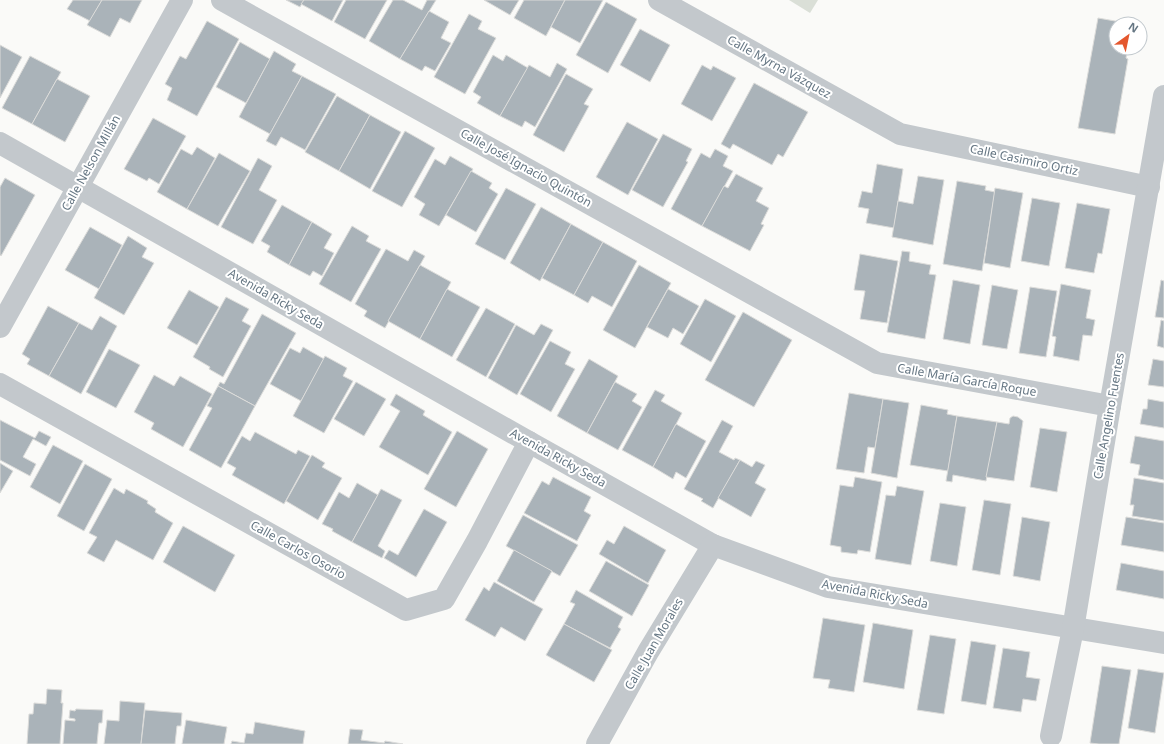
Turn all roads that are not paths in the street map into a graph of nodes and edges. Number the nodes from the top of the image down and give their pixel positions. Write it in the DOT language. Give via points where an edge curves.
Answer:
graph roads {
  1 [pos="182,0"];
  2 [pos="222,0"];
  3 [pos="659,0"];
  4 [pos="1164,96"];
  5 [pos="900,134"];
  6 [pos="0,143"];
  7 [pos="78,186"];
  8 [pos="1149,187"];
  9 [pos="0,327"];
  10 [pos="830,337"];
  11 [pos="0,384"];
  12 [pos="1110,406"];
  13 [pos="529,442"];
  14 [pos="713,545"];
  15 [pos="1073,628"];
  16 [pos="1164,643"];
  17 [pos="1051,736"];
  18 [pos="597,744"];
  1 -- 7 [label="street, Calle Nelson Millán"];
  2 -- 10 [label="street, Calle José Ignacio Quintón"];
  3 -- 5 [label="street, Calle Myrna Vázquez"];
  4 -- 8 [label="street, Calle Angelino Fuentes"];
  5 -- 8 [label="street, Calle Casimiro Ortiz"];
  6 -- 7 [label="street, Avenida Ricky Seda"];
  7 -- 9 [label="street, Calle Nelson Millán"];
  7 -- 13 [label="street, Avenida Ricky Seda"];
  8 -- 12 [label="street, Calle Angelino Fuentes"];
  10 -- 12 [label="street, Calle María García Roque" via="877,363"];
  11 -- 13 [label="street, Calle Carlos Osorio" via="406,610 444,598"];
  12 -- 15 [label="street, Calle Angelino Fuentes"];
  13 -- 14 [label="street, Avenida Ricky Seda"];
  14 -- 15 [label="street, Avenida Ricky Seda" via="828,587"];
  14 -- 18 [label="street, Calle Juan Morales" via="648,652"];
  15 -- 16 [label="street, Avenida Ricky Seda"];
  15 -- 17 [label="street, Calle Angelino Fuentes"];
}
